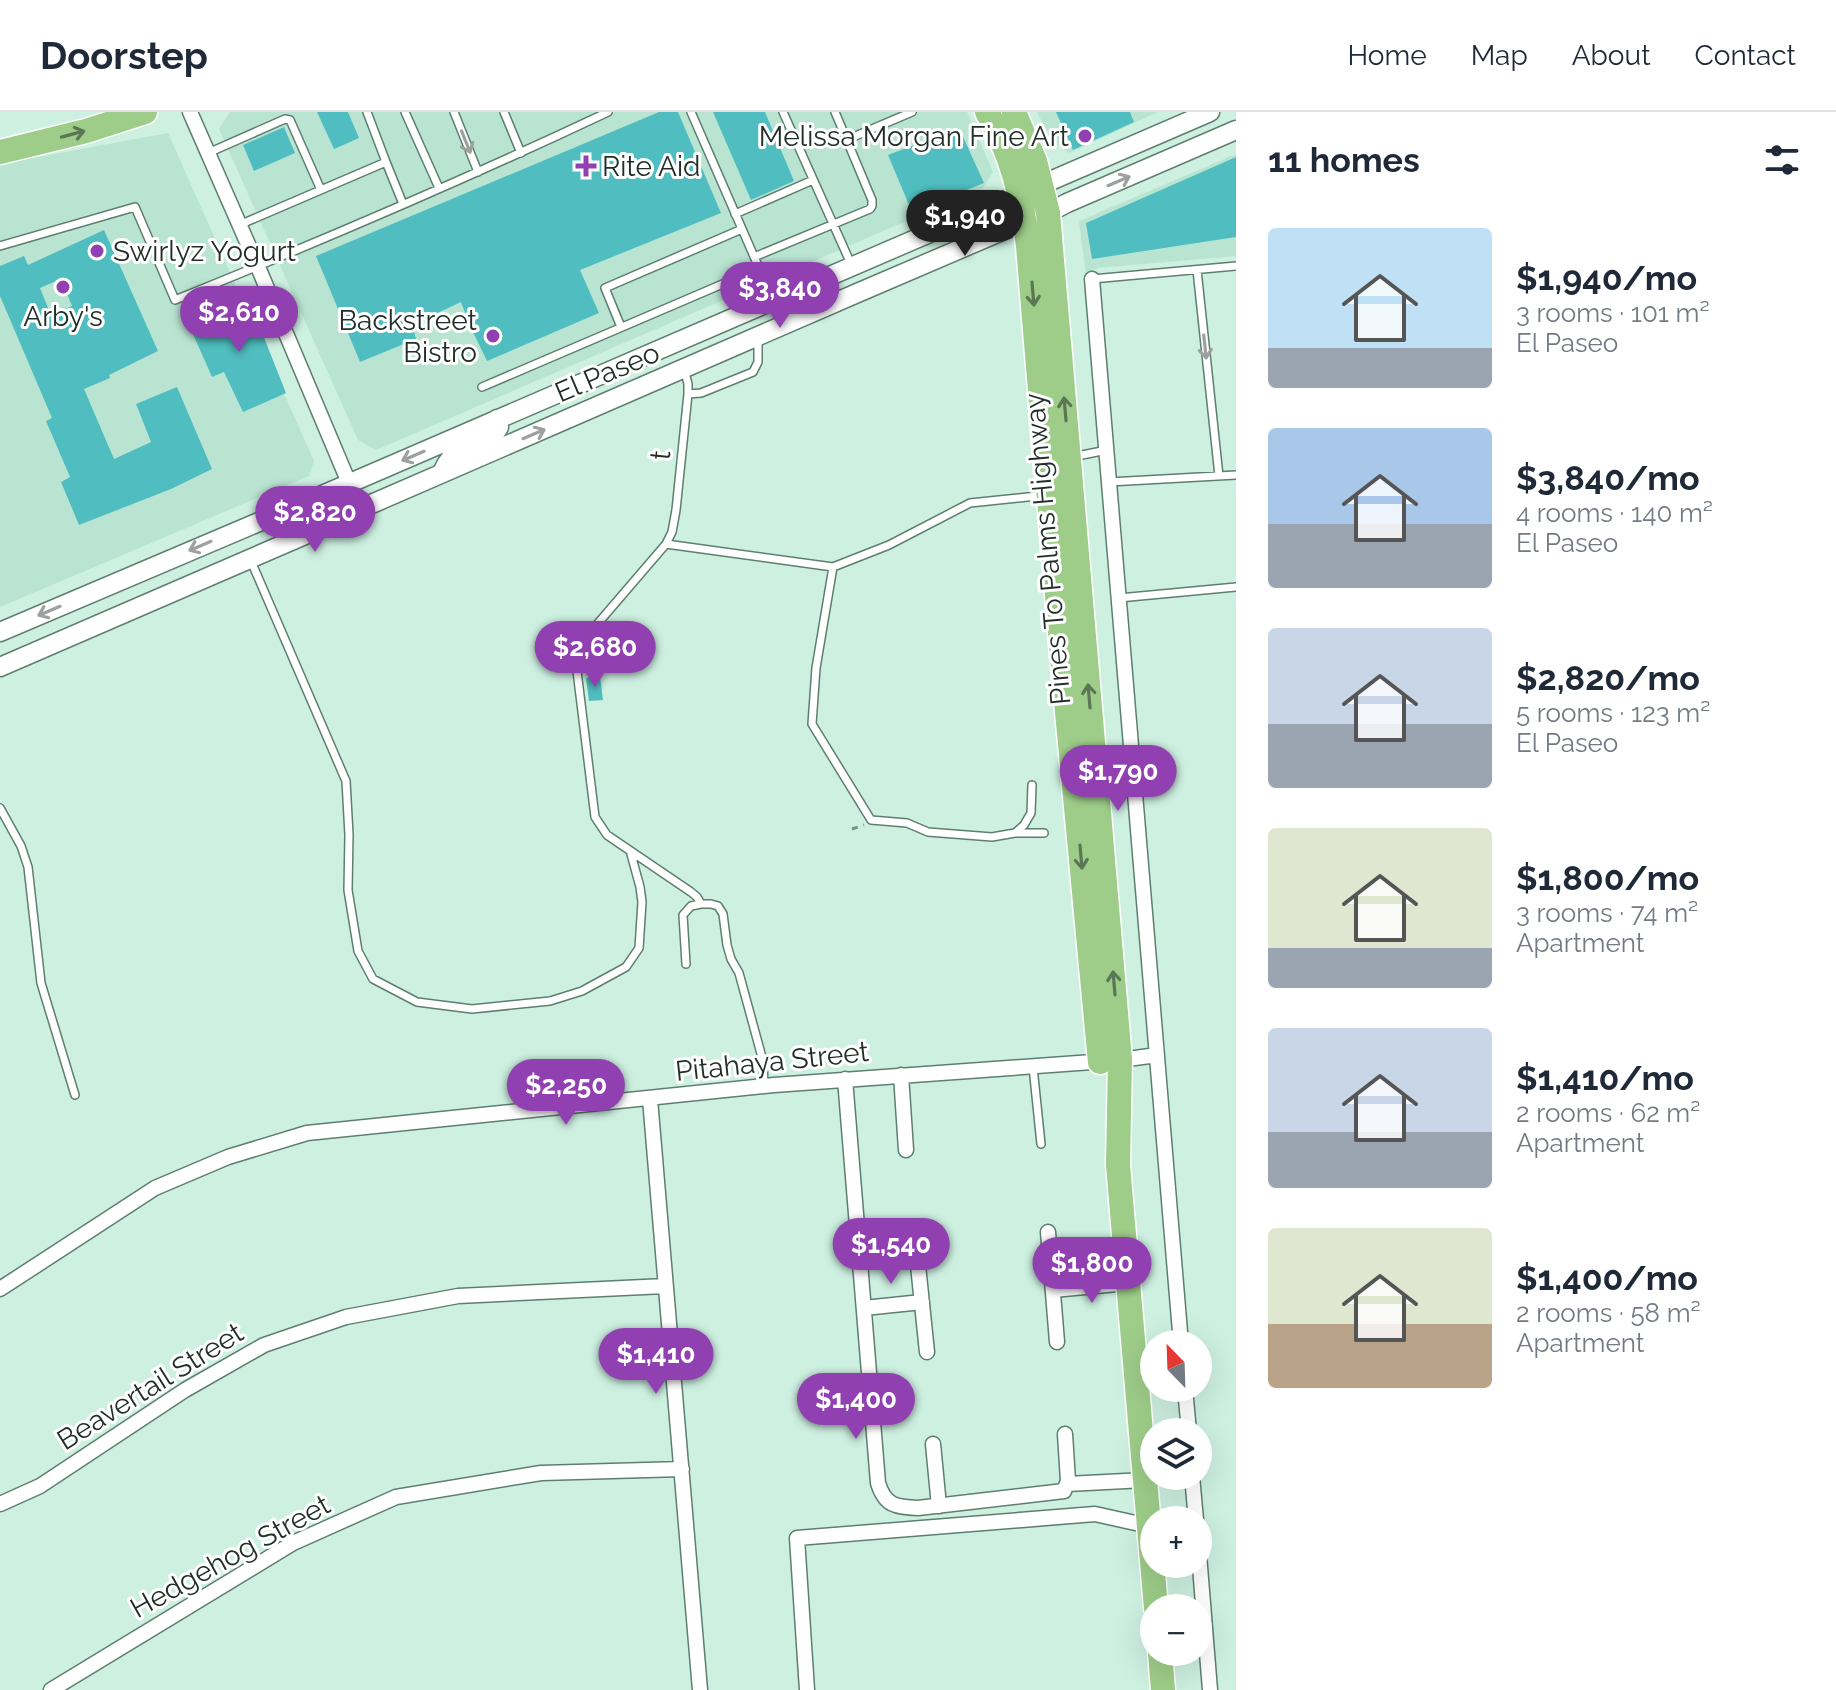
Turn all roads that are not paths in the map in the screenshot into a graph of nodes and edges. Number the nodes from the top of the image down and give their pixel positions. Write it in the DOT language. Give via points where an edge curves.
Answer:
graph roads {
  1 [pos="145,112"];
  2 [pos="190,112"];
  3 [pos="367,112"];
  4 [pos="405,112"];
  5 [pos="454,112"];
  6 [pos="504,112"];
  7 [pos="608,112"];
  8 [pos="691,112"];
  9 [pos="783,112"];
  10 [pos="835,112"];
  11 [pos="912,112"];
  12 [pos="987,112"];
  13 [pos="1014,112"];
  14 [pos="1210,112"];
  15 [pos="1236,130"];
  16 [pos="846,140"];
  17 [pos="0,152"];
  18 [pos="208,153"];
  19 [pos="521,153"];
  20 [pos="386,162"];
  21 [pos="478,172"];
  22 [pos="813,180"];
  23 [pos="439,188"];
  24 [pos="321,190"];
  25 [pos="1030,199"];
  26 [pos="403,204"];
  27 [pos="1048,213"];
  28 [pos="735,214"];
  29 [pos="239,225"];
  30 [pos="833,225"];
  31 [pos="742,229"];
  32 [pos="0,246"];
  33 [pos="754,257"];
  34 [pos="851,266"];
  35 [pos="1236,266"];
  36 [pos="258,267"];
  37 [pos="760,268"];
  38 [pos="1197,270"];
  39 [pos="1092,279"];
  40 [pos="770,301"];
  41 [pos="809,315"];
  42 [pos="621,327"];
  43 [pos="758,337"];
  44 [pos="684,369"];
  45 [pos="482,387"];
  46 [pos="688,394"];
  47 [pos="497,419"];
  48 [pos="1107,450"];
  49 [pos="1069,457"];
  50 [pos="441,474"];
  51 [pos="1236,475"];
  52 [pos="1219,476"];
  53 [pos="1109,482"];
  54 [pos="349,483"];
  55 [pos="1061,494"];
  56 [pos="360,509"];
  57 [pos="666,544"];
  58 [pos="251,559"];
  59 [pos="833,567"];
  60 [pos="1236,587"];
  61 [pos="1119,598"];
  62 [pos="0,632"];
  63 [pos="0,667"];
  64 [pos="1032,785"];
  65 [pos="0,808"];
  66 [pos="1015,833"];
  67 [pos="1044,833"];
  68 [pos="631,852"];
  69 [pos="661,872"];
  70 [pos="640,887"];
  71 [pos="701,904"];
  72 [pos="686,964"];
  73 [pos="1157,1055"];
  74 [pos="1110,1061"];
  75 [pos="1033,1066"];
  76 [pos="901,1075"];
  77 [pos="845,1079"];
  78 [pos="764,1087"];
  79 [pos="75,1095"];
  80 [pos="650,1099"];
  81 [pos="1041,1144"];
  82 [pos="906,1150"];
  83 [pos="1048,1232"];
  84 [pos="916,1246"];
  85 [pos="1128,1283"];
  86 [pos="665,1286"];
  87 [pos="0,1289"];
  88 [pos="1053,1290"];
  89 [pos="922,1302"];
  90 [pos="864,1308"];
  91 [pos="1180,1330"];
  92 [pos="1057,1342"];
  93 [pos="927,1352"];
  94 [pos="1140,1422"];
  95 [pos="1065,1434"];
  96 [pos="933,1444"];
  97 [pos="682,1469"];
  98 [pos="1140,1480"];
  99 [pos="1067,1484"];
  100 [pos="0,1504"];
  101 [pos="939,1506"];
  102 [pos="1140,1524"];
  103 [pos="1201,1578"];
  104 [pos="1161,1666"];
  105 [pos="51,1690"];
  106 [pos="700,1690"];
  107 [pos="807,1690"];
  108 [pos="1163,1690"];
  109 [pos="1210,1690"];
  17 -- 1 [label="main road, one-way"];
  2 -- 18 [label="street"];
  3 -- 20 [label="lane"];
  4 -- 23 [label="lane"];
  5 -- 21 [label="lane, one-way"];
  6 -- 19 [label="lane"];
  7 -- 19 [label="lane"];
  8 -- 28 [label="lane"];
  9 -- 22 [label="lane"];
  10 -- 16 [label="lane"];
  11 -- 16 [label="lane"];
  12 -- 25 [label="main road, Pines To Palms Highway"];
  13 -- 25 [label="main road, Pines To Palms Highway" via="1035,161"];
  14 -- 25 [label="street, El Paseo"];
  27 -- 15 [label="street, one-way"];
  16 -- 30 [label="lane" via="872,206"];
  18 -- 24 [label="lane" via="290,120"];
  18 -- 29 [label="street"];
  19 -- 21 [label="lane"];
  20 -- 24 [label="lane"];
  20 -- 26 [label="lane"];
  21 -- 23 [label="lane"];
  22 -- 28 [label="lane"];
  22 -- 30 [label="lane"];
  23 -- 26 [label="lane"];
  24 -- 29 [label="lane"];
  25 -- 27 [label="main road, Pines To Palms Highway"];
  25 -- 34 [label="street, El Paseo"];
  25 -- 41 [label="street, El Paseo"];
  25 -- 55 [label="main road, Pines To Palms Highway, one-way"];
  26 -- 36 [label="lane"];
  49 -- 27 [label="main road, Pines To Palms Highway, one-way"];
  28 -- 31 [label="lane"];
  29 -- 36 [label="street"];
  30 -- 33 [label="lane"];
  30 -- 34 [label="lane"];
  31 -- 33 [label="lane"];
  31 -- 42 [label="lane" via="605,288"];
  32 -- 36 [label="lane" via="135,207 175,300"];
  33 -- 37 [label="lane"];
  34 -- 40 [label="street, El Paseo"];
  35 -- 38 [label="lane"];
  36 -- 54 [label="street"];
  37 -- 40 [label="lane"];
  37 -- 42 [label="lane"];
  38 -- 39 [label="lane"];
  38 -- 52 [label="lane, one-way"];
  39 -- 48 [label="street"];
  40 -- 41 [label="street"];
  40 -- 44 [label="street" via="689,350"];
  40 -- 47 [label="street, El Paseo"];
  41 -- 43 [label="street, El Paseo"];
  42 -- 45 [label="lane"];
  43 -- 44 [label="street, El Paseo"];
  43 -- 46 [label="lane" via="753,372"];
  44 -- 46 [label="lane, t"];
  50 -- 44 [label="street, El Paseo, one-way"];
  46 -- 57 [label="lane, t" via="676,510"];
  47 -- 50 [label="street" via="494,435 459,450"];
  47 -- 54 [label="street, El Paseo, one-way"];
  48 -- 49 [label="lane"];
  48 -- 53 [label="street"];
  49 -- 55 [label="main road, Pines To Palms Highway"];
  50 -- 56 [label="street, El Paseo"];
  51 -- 52 [label="lane"];
  52 -- 53 [label="lane"];
  53 -- 61 [label="street"];
  54 -- 56 [label="street"];
  54 -- 62 [label="street, El Paseo, one-way"];
  55 -- 59 [label="lane" via="970,503"];
  55 -- 74 [label="main road, Pines To Palms Highway"];
  56 -- 58 [label="street, El Paseo"];
  57 -- 59 [label="lane"];
  57 -- 68 [label="lane" via="585,637 576,657 595,817 607,835"];
  58 -- 63 [label="street, El Paseo"];
  58 -- 70 [label="lane" via="346,781 348,890 358,951 373,979 417,1002 472,1009 550,1001 582,991 626,967 639,948"];
  59 -- 66 [label="lane" via="812,724 868,816 874,822 907,823 928,832 992,837"];
  60 -- 61 [label="lane"];
  61 -- 73 [label="street"];
  64 -- 66 [label="lane" via="1031,813"];
  65 -- 79 [label="lane" via="28,867 41,983"];
  66 -- 67 [label="lane"];
  68 -- 69 [label="lane"];
  68 -- 70 [label="lane"];
  69 -- 70 [label="lane" via="645,874"];
  69 -- 71 [label="lane"];
  71 -- 72 [label="lane" via="683,915"];
  71 -- 78 [label="lane" via="718,906 723,914 727,945 763,1061"];
  73 -- 74 [label="street, Pitahaya Street"];
  73 -- 91 [label="street"];
  74 -- 75 [label="street, Pitahaya Street"];
  74 -- 85 [label="main road, Pines To Palms Highway"];
  75 -- 76 [label="street, Pitahaya Street"];
  75 -- 81 [label="lane"];
  76 -- 77 [label="street, Pitahaya Street"];
  76 -- 82 [label="street"];
  77 -- 78 [label="street, Pitahaya Street"];
  77 -- 90 [label="street"];
  78 -- 80 [label="street, Pitahaya Street"];
  80 -- 86 [label="street"];
  80 -- 87 [label="street, Pitahaya Street" via="307,1133 228,1157 155,1188"];
  83 -- 88 [label="street"];
  84 -- 89 [label="street"];
  85 -- 88 [label="street"];
  85 -- 94 [label="main road, Pines To Palms Highway"];
  86 -- 97 [label="street"];
  86 -- 100 [label="street, Beavertail Street" via="458,1296 346,1317 264,1345 185,1390 40,1486"];
  88 -- 92 [label="street"];
  89 -- 90 [label="street"];
  89 -- 93 [label="street"];
  90 -- 101 [label="street" via="882,1494 900,1507"];
  95 -- 99 [label="street"];
  96 -- 101 [label="street"];
  97 -- 105 [label="street, Hedgehog Street" via="541,1473 396,1497 293,1543"];
  97 -- 106 [label="street"];
  98 -- 99 [label="street"];
  99 -- 101 [label="street" via="1064,1491 1054,1493"];
  102 -- 107 [label="street" via="1095,1514 797,1538"];
  103 -- 109 [label="street"];
  104 -- 108 [label="main road"];
}
